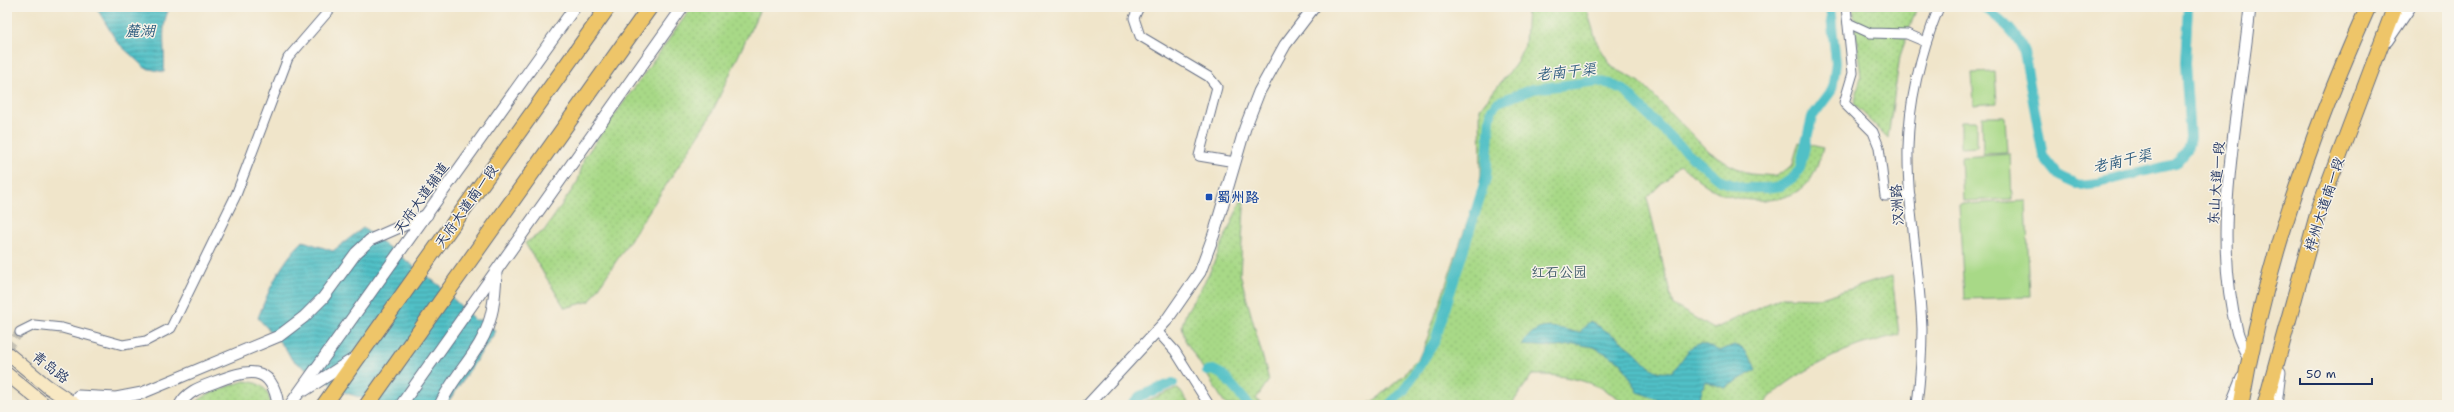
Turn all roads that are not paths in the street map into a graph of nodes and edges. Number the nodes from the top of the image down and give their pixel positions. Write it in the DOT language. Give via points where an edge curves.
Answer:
graph roads {
  1 [pos="332,7"];
  2 [pos="575,7"];
  3 [pos="608,7"];
  4 [pos="650,7"];
  5 [pos="683,7"];
  6 [pos="1139,7"];
  7 [pos="1314,7"];
  8 [pos="1846,7"];
  9 [pos="1939,7"];
  10 [pos="2250,7"];
  11 [pos="2368,7"];
  12 [pos="2395,7"];
  13 [pos="2410,7"];
  14 [pos="1848,23"];
  15 [pos="1926,42"];
  16 [pos="2373,61"];
  17 [pos="1235,162"];
  18 [pos="1910,195"];
  19 [pos="427,215"];
  20 [pos="496,272"];
  21 [pos="1157,331"];
  22 [pos="20,332"];
  23 [pos="2283,341"];
  24 [pos="7,353"];
  25 [pos="359,356"];
  26 [pos="2249,359"];
  27 [pos="7,374"];
  28 [pos="314,380"];
  29 [pos="379,387"];
  30 [pos="77,401"];
  31 [pos="40,402"];
  32 [pos="94,405"];
  33 [pos="180,405"];
  34 [pos="278,405"];
  35 [pos="290,405"];
  36 [pos="324,405"];
  37 [pos="367,405"];
  38 [pos="376,405"];
  39 [pos="401,405"];
  40 [pos="440,405"];
  41 [pos="1088,405"];
  42 [pos="1209,405"];
  43 [pos="1917,405"];
  44 [pos="2231,405"];
  45 [pos="2241,405"];
  46 [pos="2265,405"];
  47 [pos="2276,405"];
  1 -- 22 [label="street" via="288,58 236,195 171,328 146,341 123,345 62,328 34,325"];
  2 -- 19 [label="street, 天府大道辅道"];
  3 -- 25 [label="highway, 天府大道南一段"];
  4 -- 29 [label="highway"];
  5 -- 20 [label="street"];
  6 -- 17 [label="street" via="1134,18 1140,36 1209,77 1216,87 1199,156"];
  7 -- 17 [label="street" via="1285,45 1268,74 1252,110"];
  8 -- 14 [label="street"];
  9 -- 15 [label="street, 汉洲路"];
  10 -- 26 [label="street, 东山大道一段" via="2234,134 2228,212 2231,295 2237,332"];
  11 -- 26 [label="highway" via="2333,85 2290,205"];
  12 -- 16 [label="highway, 梓州大道南一段"];
  13 -- 16 [label="street"];
  14 -- 15 [label="street" via="1870,33 1907,34"];
  14 -- 18 [label="street" via="1854,73 1844,103 1873,132 1879,147 1885,196"];
  15 -- 18 [label="street, 汉洲路" via="1911,108 1908,148"];
  16 -- 23 [label="highway, 梓州大道南一段" via="2354,120 2319,209"];
  17 -- 21 [label="street" via="1212,241 1200,272"];
  18 -- 43 [label="street, 汉洲路" via="1922,330"];
  19 -- 28 [label="street, 天府大道辅道"];
  19 -- 30 [label="street" via="370,240 356,253 323,298 279,336 142,393"];
  20 -- 39 [label="street"];
  20 -- 40 [label="street" via="495,299 488,326"];
  21 -- 41 [label="street"];
  21 -- 42 [label="street" via="1175,351"];
  23 -- 46 [label="highway, 梓州大道南一段"];
  23 -- 47 [label="street"];
  24 -- 30 [label="main road, 青岛路" via="47,386"];
  25 -- 28 [label="street"];
  25 -- 36 [label="highway, 天府大道南一段"];
  26 -- 44 [label="street"];
  26 -- 45 [label="highway"];
  27 -- 31 [label="main road"];
  28 -- 35 [label="street"];
  29 -- 37 [label="highway"];
  29 -- 38 [label="street"];
  30 -- 32 [label="street"];
  33 -- 34 [label="street" via="189,393 201,387 242,372 252,371 264,376 272,385"];
}
